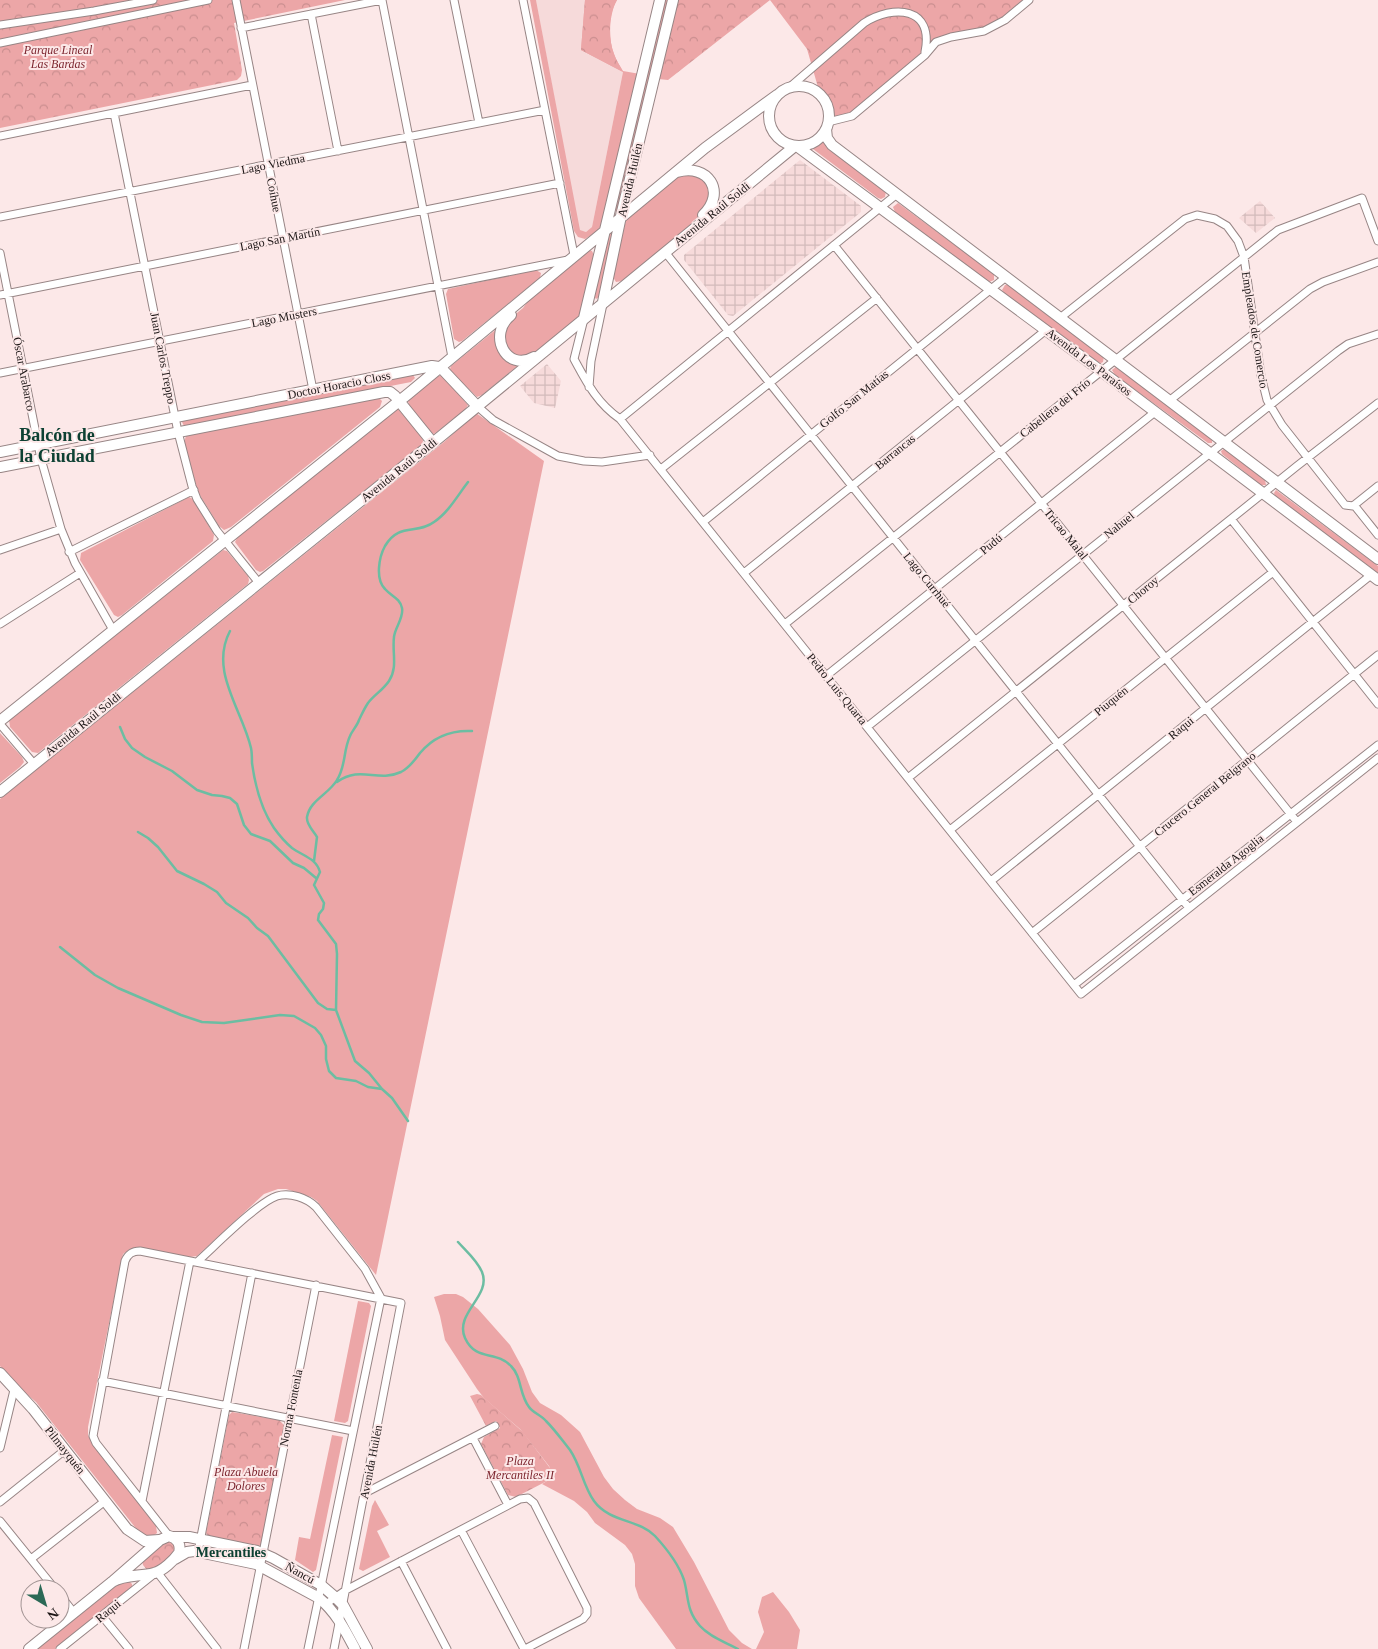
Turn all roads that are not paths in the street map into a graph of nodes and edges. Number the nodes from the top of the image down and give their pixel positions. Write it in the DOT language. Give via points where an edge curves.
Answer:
graph roads {
  1 [pos="153,0"];
  2 [pos="208,0"];
  3 [pos="236,0"];
  4 [pos="382,0"];
  5 [pos="454,0"];
  6 [pos="523,0"];
  7 [pos="660,0"];
  8 [pos="673,0"];
  9 [pos="1029,0"];
  10 [pos="312,14"];
  11 [pos="0,25"];
  12 [pos="241,28"];
  13 [pos="0,43"];
  14 [pos="925,55"];
  15 [pos="252,85"];
  16 [pos="790,87"];
  17 [pos="777,95"];
  18 [pos="545,110"];
  19 [pos="114,113"];
  20 [pos="478,123"];
  21 [pos="827,125"];
  22 [pos="0,136"];
  23 [pos="408,137"];
  24 [pos="797,147"];
  25 [pos="338,151"];
  26 [pos="268,164"];
  27 [pos="675,173"];
  28 [pos="560,183"];
  29 [pos="629,186"];
  30 [pos="130,192"];
  31 [pos="650,193"];
  32 [pos="897,194"];
  33 [pos="881,207"];
  34 [pos="423,210"];
  35 [pos="621,216"];
  36 [pos="0,218"];
  37 [pos="606,229"];
  38 [pos="684,236"];
  39 [pos="283,238"];
  40 [pos="1378,241"];
  41 [pos="834,245"];
  42 [pos="665,252"];
  43 [pos="0,253"];
  44 [pos="1244,257"];
  45 [pos="571,258"];
  46 [pos="1378,262"];
  47 [pos="145,266"];
  48 [pos="1006,277"];
  49 [pos="438,286"];
  50 [pos="991,289"];
  51 [pos="8,293"];
  52 [pos="0,294"];
  53 [pos="527,294"];
  54 [pos="877,298"];
  55 [pos="603,302"];
  56 [pos="298,314"];
  57 [pos="584,318"];
  58 [pos="1060,318"];
  59 [pos="1046,330"];
  60 [pos="728,331"];
  61 [pos="1255,333"];
  62 [pos="1378,334"];
  63 [pos="160,341"];
  64 [pos="917,348"];
  65 [pos="540,354"];
  66 [pos="452,357"];
  67 [pos="574,359"];
  68 [pos="1115,360"];
  69 [pos="439,367"];
  70 [pos="23,368"];
  71 [pos="1101,371"];
  72 [pos="0,373"];
  73 [pos="769,383"];
  74 [pos="589,387"];
  75 [pos="313,390"];
  76 [pos="399,400"];
  77 [pos="959,400"];
  78 [pos="1169,401"];
  79 [pos="1378,403"];
  80 [pos="1270,405"];
  81 [pos="477,406"];
  82 [pos="1155,412"];
  83 [pos="175,417"];
  84 [pos="620,419"];
  85 [pos="178,432"];
  86 [pos="810,435"];
  87 [pos="1223,442"];
  88 [pos="433,443"];
  89 [pos="38,444"];
  90 [pos="0,452"];
  91 [pos="1000,452"];
  92 [pos="1209,452"];
  93 [pos="650,456"];
  94 [pos="1308,458"];
  95 [pos="41,459"];
  96 [pos="0,467"];
  97 [pos="661,469"];
  98 [pos="1277,483"];
  99 [pos="852,486"];
  100 [pos="1378,486"];
  101 [pos="194,490"];
  102 [pos="1264,494"];
  103 [pos="1041,503"];
  104 [pos="1354,505"];
  105 [pos="1231,519"];
  106 [pos="703,522"];
  107 [pos="61,529"];
  108 [pos="1378,535"];
  109 [pos="893,538"];
  110 [pos="225,540"];
  111 [pos="0,550"];
  112 [pos="69,552"];
  113 [pos="1083,555"];
  114 [pos="1378,559"];
  115 [pos="1272,572"];
  116 [pos="80,573"];
  117 [pos="744,573"];
  118 [pos="1375,577"];
  119 [pos="259,583"];
  120 [pos="934,590"];
  121 [pos="1123,606"];
  122 [pos="1313,622"];
  123 [pos="0,624"];
  124 [pos="785,624"];
  125 [pos="113,630"];
  126 [pos="975,641"];
  127 [pos="1378,655"];
  128 [pos="1165,658"];
  129 [pos="1354,674"];
  130 [pos="826,676"];
  131 [pos="1016,692"];
  132 [pos="1378,704"];
  133 [pos="1206,708"];
  134 [pos="0,722"];
  135 [pos="867,727"];
  136 [pos="1058,744"];
  137 [pos="1378,745"];
  138 [pos="1378,758"];
  139 [pos="1247,760"];
  140 [pos="34,764"];
  141 [pos="908,778"];
  142 [pos="0,792"];
  143 [pos="1098,794"];
  144 [pos="1290,814"];
  145 [pos="1297,822"];
  146 [pos="950,830"];
  147 [pos="1140,846"];
  148 [pos="991,881"];
  149 [pos="1182,899"];
  150 [pos="1189,908"];
  151 [pos="1032,933"];
  152 [pos="1074,985"];
  153 [pos="1081,994"];
  154 [pos="194,1261"];
  155 [pos="252,1273"];
  156 [pos="316,1286"];
  157 [pos="380,1298"];
  158 [pos="1,1375"];
  159 [pos="102,1381"];
  160 [pos="14,1390"];
  161 [pos="164,1393"];
  162 [pos="226,1406"];
  163 [pos="290,1418"];
  164 [pos="495,1426"];
  165 [pos="353,1431"];
  166 [pos="473,1438"];
  167 [pos="0,1448"];
  168 [pos="65,1450"];
  169 [pos="365,1493"];
  170 [pos="105,1501"];
  171 [pos="142,1501"];
  172 [pos="0,1502"];
  173 [pos="508,1505"];
  174 [pos="0,1521"];
  175 [pos="127,1528"];
  176 [pos="461,1530"];
  177 [pos="167,1538"];
  178 [pos="200,1539"];
  179 [pos="198,1552"];
  180 [pos="263,1553"];
  181 [pos="142,1555"];
  182 [pos="175,1559"];
  183 [pos="31,1560"];
  184 [pos="401,1561"];
  185 [pos="260,1566"];
  186 [pos="153,1573"];
  187 [pos="47,1579"];
  188 [pos="112,1582"];
  189 [pos="321,1585"];
  190 [pos="346,1590"];
  191 [pos="335,1596"];
  192 [pos="322,1601"];
  193 [pos="343,1605"];
  194 [pos="70,1608"];
  195 [pos="74,1613"];
  196 [pos="102,1616"];
  197 [pos="340,1621"];
  198 [pos="29,1649"];
  199 [pos="60,1649"];
  200 [pos="129,1649"];
  201 [pos="217,1649"];
  202 [pos="244,1649"];
  203 [pos="308,1649"];
  204 [pos="334,1649"];
  205 [pos="355,1649"];
  206 [pos="367,1649"];
  207 [pos="447,1649"];
  208 [pos="524,1649"];
  1 -- 11 [label="street"];
  2 -- 13 [label="street"];
  3 -- 12 [label="street, Coíhue"];
  4 -- 10 [label="street"];
  4 -- 23 [label="street"];
  5 -- 20 [label="street"];
  6 -- 18 [label="street"];
  7 -- 37 [label="main road, Avenida Huilén"];
  8 -- 29 [label="main road, Avenida Huilén"];
  9 -- 14 [label="street" via="994,27 936,42"];
  10 -- 12 [label="street"];
  10 -- 25 [label="street"];
  12 -- 15 [label="street, Coíhue"];
  14 -- 16 [label="street" via="926,33 918,20 903,11 884,13 864,23"];
  14 -- 21 [label="street" via="852,116"];
  15 -- 19 [label="street"];
  15 -- 26 [label="street, Coíhue"];
  16 -- 17 [label="main road"];
  16 -- 21 [label="main road, Avenida Los Paraísos" via="805,87 818,93 827,105"];
  17 -- 24 [label="main road, Avenida Los Paraísos" via="768,116 773,133 780,140"];
  17 -- 27 [label="main road"];
  18 -- 20 [label="street, Lago Viedma"];
  18 -- 28 [label="street"];
  19 -- 22 [label="street"];
  19 -- 30 [label="street, Juan Carlos Treppo"];
  20 -- 23 [label="street, Lago Viedma"];
  21 -- 24 [label="main road" via="814,143"];
  21 -- 32 [label="main road, Avenida Los Paraísos" via="826,136 830,144"];
  23 -- 25 [label="street, Lago Viedma"];
  23 -- 34 [label="street"];
  24 -- 33 [label="main road, Avenida Los Paraísos"];
  24 -- 38 [label="main road, Avenida Raúl Soldi"];
  25 -- 26 [label="street, Lago Viedma"];
  26 -- 30 [label="street, Lago Viedma"];
  26 -- 39 [label="street, Coíhue"];
  27 -- 31 [label="main road"];
  27 -- 38 [label="main road" via="701,172 714,190 709,209"];
  28 -- 34 [label="street, Lago San Martín"];
  28 -- 45 [label="street"];
  29 -- 31 [label="main road" via="636,196"];
  29 -- 35 [label="main road, Avenida Huilén"];
  30 -- 36 [label="street, Lago Viedma"];
  30 -- 47 [label="street, Juan Carlos Treppo"];
  31 -- 35 [label="main road"];
  32 -- 33 [label="street"];
  32 -- 48 [label="main road, Avenida Los Paraísos"];
  33 -- 41 [label="street"];
  33 -- 50 [label="main road, Avenida Los Paraísos"];
  34 -- 39 [label="street, Lago San Martín"];
  34 -- 49 [label="street"];
  35 -- 37 [label="main road"];
  35 -- 55 [label="main road, Avenida Huilén"];
  37 -- 45 [label="main road"];
  37 -- 57 [label="main road, Avenida Huilén"];
  38 -- 42 [label="main road, Avenida Raúl Soldi"];
  39 -- 47 [label="street, Lago San Martín"];
  39 -- 56 [label="street, Coíhue"];
  40 -- 44 [label="street, Cabellera del Frío" via="1362,198 1285,226"];
  41 -- 54 [label="street, Tricao Malal"];
  41 -- 60 [label="street"];
  42 -- 55 [label="main road, Avenida Raúl Soldi"];
  42 -- 60 [label="street, Lago Currhué"];
  43 -- 51 [label="street, Óscar Arabarco"];
  44 -- 58 [label="street, Empleados de Comercio" via="1231,230 1215,218 1191,216"];
  44 -- 61 [label="street, Empleados de Comercio"];
  44 -- 68 [label="street, Cabellera del Frío"];
  45 -- 49 [label="street, Lago Musters"];
  45 -- 53 [label="main road"];
  46 -- 61 [label="street" via="1314,286"];
  47 -- 51 [label="street, Lago San Martín"];
  47 -- 63 [label="street, Juan Carlos Treppo"];
  48 -- 50 [label="street, Golfo San Matías"];
  48 -- 58 [label="main road, Avenida Los Paraísos"];
  49 -- 56 [label="street, Lago Musters"];
  49 -- 66 [label="street"];
  50 -- 59 [label="main road, Avenida Los Paraísos"];
  50 -- 64 [label="street, Golfo San Matías"];
  51 -- 52 [label="street, Lago San Martín"];
  51 -- 70 [label="street, Óscar Arabarco"];
  53 -- 65 [label="main road" via="521,306 503,323 500,340 506,353 516,360 528,360"];
  53 -- 66 [label="main road"];
  54 -- 64 [label="street, Tricao Malal"];
  54 -- 73 [label="street"];
  55 -- 57 [label="main road, Avenida Raúl Soldi"];
  55 -- 74 [label="street, Avenida Huilén"];
  56 -- 63 [label="street, Lago Musters"];
  56 -- 75 [label="street, Coíhue"];
  57 -- 65 [label="main road, Avenida Raúl Soldi"];
  57 -- 67 [label="street, Avenida Huilén"];
  58 -- 68 [label="main road, Avenida Los Paraísos"];
  59 -- 71 [label="main road, Avenida Los Paraísos"];
  59 -- 77 [label="street, Barrancas"];
  60 -- 73 [label="street, Lago Currhué"];
  60 -- 84 [label="street"];
  61 -- 78 [label="street"];
  61 -- 80 [label="street, Empleados de Comercio" via="1264,389"];
  62 -- 80 [label="street, Nahuel" via="1341,348"];
  63 -- 70 [label="street, Lago Musters"];
  63 -- 83 [label="street, Juan Carlos Treppo"];
  64 -- 77 [label="street, Tricao Malal"];
  64 -- 86 [label="street, Golfo San Matías"];
  65 -- 81 [label="main road, Avenida Raúl Soldi"];
  66 -- 69 [label="main road"];
  67 -- 74 [label="street, Pedro Luis Quarta"];
  68 -- 71 [label="street, Cabellera del Frío"];
  68 -- 78 [label="main road, Avenida Los Paraísos"];
  69 -- 75 [label="main road, Doctor Horacio Closs"];
  69 -- 76 [label="main road"];
  69 -- 81 [label="main road"];
  70 -- 72 [label="street, Lago Musters"];
  70 -- 89 [label="street, Óscar Arabarco"];
  71 -- 82 [label="main road, Avenida Los Paraísos"];
  71 -- 91 [label="street, Cabellera del Frío"];
  73 -- 86 [label="street, Lago Currhué"];
  73 -- 97 [label="street"];
  74 -- 84 [label="street, Pedro Luis Quarta"];
  75 -- 83 [label="main road, Doctor Horacio Closs"];
  76 -- 85 [label="main road, Doctor Horacio Closs" via="384,392"];
  76 -- 88 [label="main road"];
  76 -- 110 [label="main road"];
  77 -- 91 [label="street, Tricao Malal"];
  77 -- 99 [label="street, Barrancas"];
  78 -- 87 [label="main road, Avenida Los Paraísos"];
  79 -- 94 [label="street, Choroy"];
  80 -- 87 [label="street, Nahuel"];
  80 -- 94 [label="street, Empleados de Comercio"];
  81 -- 88 [label="main road, Avenida Raúl Soldi"];
  81 -- 93 [label="street" via="494,420 558,456 602,462"];
  82 -- 92 [label="main road, Avenida Los Paraísos"];
  82 -- 103 [label="street, Pudú"];
  83 -- 85 [label="street, Juan Carlos Treppo"];
  83 -- 89 [label="main road, Doctor Horacio Closs"];
  84 -- 93 [label="street, Pedro Luis Quarta"];
  85 -- 95 [label="main road, Doctor Horacio Closs"];
  85 -- 101 [label="street, Juan Carlos Treppo"];
  86 -- 99 [label="street, Lago Currhué"];
  86 -- 106 [label="street, Golfo San Matías"];
  87 -- 92 [label="street, Nahuel"];
  87 -- 98 [label="main road, Avenida Los Paraísos"];
  88 -- 119 [label="main road, Avenida Raúl Soldi"];
  89 -- 90 [label="main road, Doctor Horacio Closs"];
  89 -- 95 [label="street, Óscar Arabarco"];
  91 -- 103 [label="street, Tricao Malal"];
  91 -- 109 [label="street, Cabellera del Frío"];
  92 -- 102 [label="main road, Avenida Los Paraísos"];
  92 -- 113 [label="street, Nahuel"];
  93 -- 97 [label="street, Pedro Luis Quarta"];
  94 -- 98 [label="street, Choroy"];
  94 -- 104 [label="street, Empleados de Comercio" via="1343,504"];
  95 -- 96 [label="main road, Doctor Horacio Closs"];
  95 -- 107 [label="street, Óscar Arabarco"];
  97 -- 106 [label="street, Pedro Luis Quarta"];
  98 -- 102 [label="street, Choroy"];
  98 -- 114 [label="main road, Avenida Los Paraísos"];
  99 -- 109 [label="street, Lago Currhué"];
  99 -- 117 [label="street, Barrancas"];
  100 -- 104 [label="street"];
  101 -- 110 [label="street, Juan Carlos Treppo"];
  101 -- 112 [label="street"];
  102 -- 105 [label="street, Choroy"];
  102 -- 118 [label="main road, Avenida Los Paraísos"];
  103 -- 113 [label="street, Tricao Malal"];
  103 -- 120 [label="street, Pudú"];
  104 -- 108 [label="street, Empleados de Comercio"];
  105 -- 115 [label="street"];
  105 -- 121 [label="street, Choroy"];
  106 -- 117 [label="street, Pedro Luis Quarta"];
  107 -- 111 [label="street"];
  107 -- 112 [label="street, Óscar Arabarco"];
  109 -- 120 [label="street, Lago Currhué"];
  109 -- 124 [label="street, Cabellera del Frío"];
  110 -- 119 [label="street, Juan Carlos Treppo"];
  110 -- 125 [label="main road"];
  112 -- 116 [label="street, Óscar Arabarco"];
  113 -- 121 [label="street, Tricao Malal"];
  113 -- 126 [label="street, Nahuel"];
  115 -- 122 [label="street"];
  115 -- 128 [label="street, Piuquén"];
  116 -- 123 [label="street"];
  116 -- 125 [label="street, Óscar Arabarco"];
  117 -- 124 [label="street, Pedro Luis Quarta"];
  118 -- 122 [label="street, Raqui"];
  119 -- 140 [label="main road, Avenida Raúl Soldi"];
  120 -- 126 [label="street, Lago Currhué"];
  120 -- 130 [label="street, Pudú"];
  121 -- 128 [label="street, Tricao Malal"];
  121 -- 131 [label="street, Choroy"];
  122 -- 129 [label="street"];
  122 -- 133 [label="street, Raqui"];
  124 -- 130 [label="street, Pedro Luis Quarta"];
  125 -- 134 [label="main road"];
  126 -- 131 [label="street, Lago Currhué"];
  126 -- 135 [label="street, Nahuel"];
  127 -- 129 [label="street, Crucero General Belgrano"];
  128 -- 133 [label="street, Tricao Malal"];
  128 -- 136 [label="street, Piuquén"];
  129 -- 132 [label="street"];
  129 -- 139 [label="street, Crucero General Belgrano"];
  130 -- 135 [label="street, Pedro Luis Quarta"];
  131 -- 136 [label="street, Lago Currhué"];
  131 -- 141 [label="street, Choroy"];
  133 -- 139 [label="street, Tricao Malal"];
  133 -- 143 [label="street, Raqui"];
  134 -- 140 [label="street"];
  135 -- 141 [label="street, Pedro Luis Quarta"];
  136 -- 143 [label="street, Lago Currhué"];
  136 -- 146 [label="street, Piuquén"];
  137 -- 144 [label="street, Esmeralda Agoglia"];
  138 -- 145 [label="street, Esmeralda Agoglia"];
  139 -- 144 [label="street, Tricao Malal"];
  139 -- 147 [label="street, Crucero General Belgrano"];
  140 -- 142 [label="main road, Avenida Raúl Soldi"];
  141 -- 146 [label="street, Pedro Luis Quarta"];
  143 -- 147 [label="street, Lago Currhué"];
  143 -- 148 [label="street, Raqui"];
  144 -- 145 [label="street, Tricao Malal"];
  144 -- 149 [label="street, Esmeralda Agoglia"];
  145 -- 150 [label="street, Esmeralda Agoglia"];
  146 -- 148 [label="street, Pedro Luis Quarta"];
  147 -- 149 [label="street, Lago Currhué"];
  147 -- 151 [label="street, Crucero General Belgrano"];
  148 -- 151 [label="street, Pedro Luis Quarta"];
  149 -- 150 [label="street, Lago Currhué"];
  149 -- 152 [label="street, Esmeralda Agoglia"];
  150 -- 153 [label="street, Esmeralda Agoglia"];
  151 -- 152 [label="street, Pedro Luis Quarta"];
  152 -- 153 [label="street, Pedro Luis Quarta"];
  154 -- 155 [label="street"];
  154 -- 157 [label="street" via="262,1204 276,1196 291,1195 316,1207 367,1271"];
  154 -- 159 [label="street" via="140,1251 131,1253 125,1261"];
  154 -- 161 [label="street"];
  155 -- 156 [label="street"];
  155 -- 162 [label="street"];
  156 -- 157 [label="street"];
  156 -- 163 [label="street, Norma Fontenla"];
  157 -- 165 [label="street, Avenida Huilén"];
  157 -- 169 [label="street, Avenida Huilén" via="401,1303"];
  158 -- 160 [label="main road, Pilmayquén"];
  159 -- 161 [label="street"];
  159 -- 171 [label="street" via="93,1436"];
  160 -- 167 [label="street"];
  160 -- 168 [label="main road, Pilmayquén"];
  161 -- 162 [label="street"];
  161 -- 171 [label="street"];
  162 -- 163 [label="street"];
  162 -- 178 [label="street"];
  163 -- 165 [label="street"];
  163 -- 180 [label="street, Norma Fontenla"];
  164 -- 166 [label="street"];
  165 -- 189 [label="street, Avenida Huilén"];
  166 -- 169 [label="street"];
  166 -- 173 [label="street"];
  168 -- 170 [label="main road, Pilmayquén"];
  168 -- 172 [label="street"];
  169 -- 190 [label="street, Avenida Huilén"];
  170 -- 175 [label="main road, Pilmayquén"];
  170 -- 183 [label="street"];
  171 -- 177 [label="street"];
  173 -- 176 [label="street"];
  173 -- 208 [label="street" via="528,1498 534,1503 587,1608 582,1619"];
  174 -- 183 [label="street"];
  175 -- 177 [label="main road, Pilmayquén" via="145,1541"];
  175 -- 181 [label="main road, Pilmayquén"];
  176 -- 184 [label="street"];
  176 -- 208 [label="street"];
  177 -- 178 [label="main road, Ñancú"];
  177 -- 181 [label="main road, Raqui"];
  177 -- 182 [label="main road" via="180,1547"];
  178 -- 179 [label="street"];
  178 -- 180 [label="main road, Ñancú"];
  179 -- 182 [label="main road, Ñancú" via="187,1552"];
  179 -- 185 [label="main road, Ñancú"];
  180 -- 185 [label="street, Norma Fontenla"];
  180 -- 189 [label="main road, Ñancú"];
  181 -- 186 [label="main road" via="139,1565"];
  181 -- 188 [label="main road, Raqui"];
  182 -- 186 [label="main road, Raqui"];
  183 -- 187 [label="street"];
  184 -- 190 [label="street"];
  184 -- 207 [label="street"];
  185 -- 192 [label="main road, Ñancú"];
  185 -- 202 [label="street, Norma Fontenla"];
  186 -- 188 [label="main road, Raqui"];
  186 -- 196 [label="street, Raqui"];
  186 -- 201 [label="street"];
  188 -- 195 [label="main road, Raqui"];
  189 -- 191 [label="main road, Ñancú"];
  189 -- 192 [label="street, Avenida Huilén"];
  190 -- 191 [label="street"];
  190 -- 193 [label="street, Avenida Huilén"];
  191 -- 192 [label="street"];
  191 -- 193 [label="main road, Ñancú"];
  192 -- 197 [label="main road, Ñancú"];
  192 -- 203 [label="street, Avenida Huilén"];
  193 -- 197 [label="street, Avenida Huilén"];
  193 -- 206 [label="main road, Ñancú"];
  194 -- 195 [label="street"];
  195 -- 198 [label="main road, Raqui"];
  196 -- 199 [label="street, Raqui"];
  196 -- 200 [label="street"];
  197 -- 204 [label="street, Avenida Huilén"];
  197 -- 205 [label="main road, Ñancú"];
}
